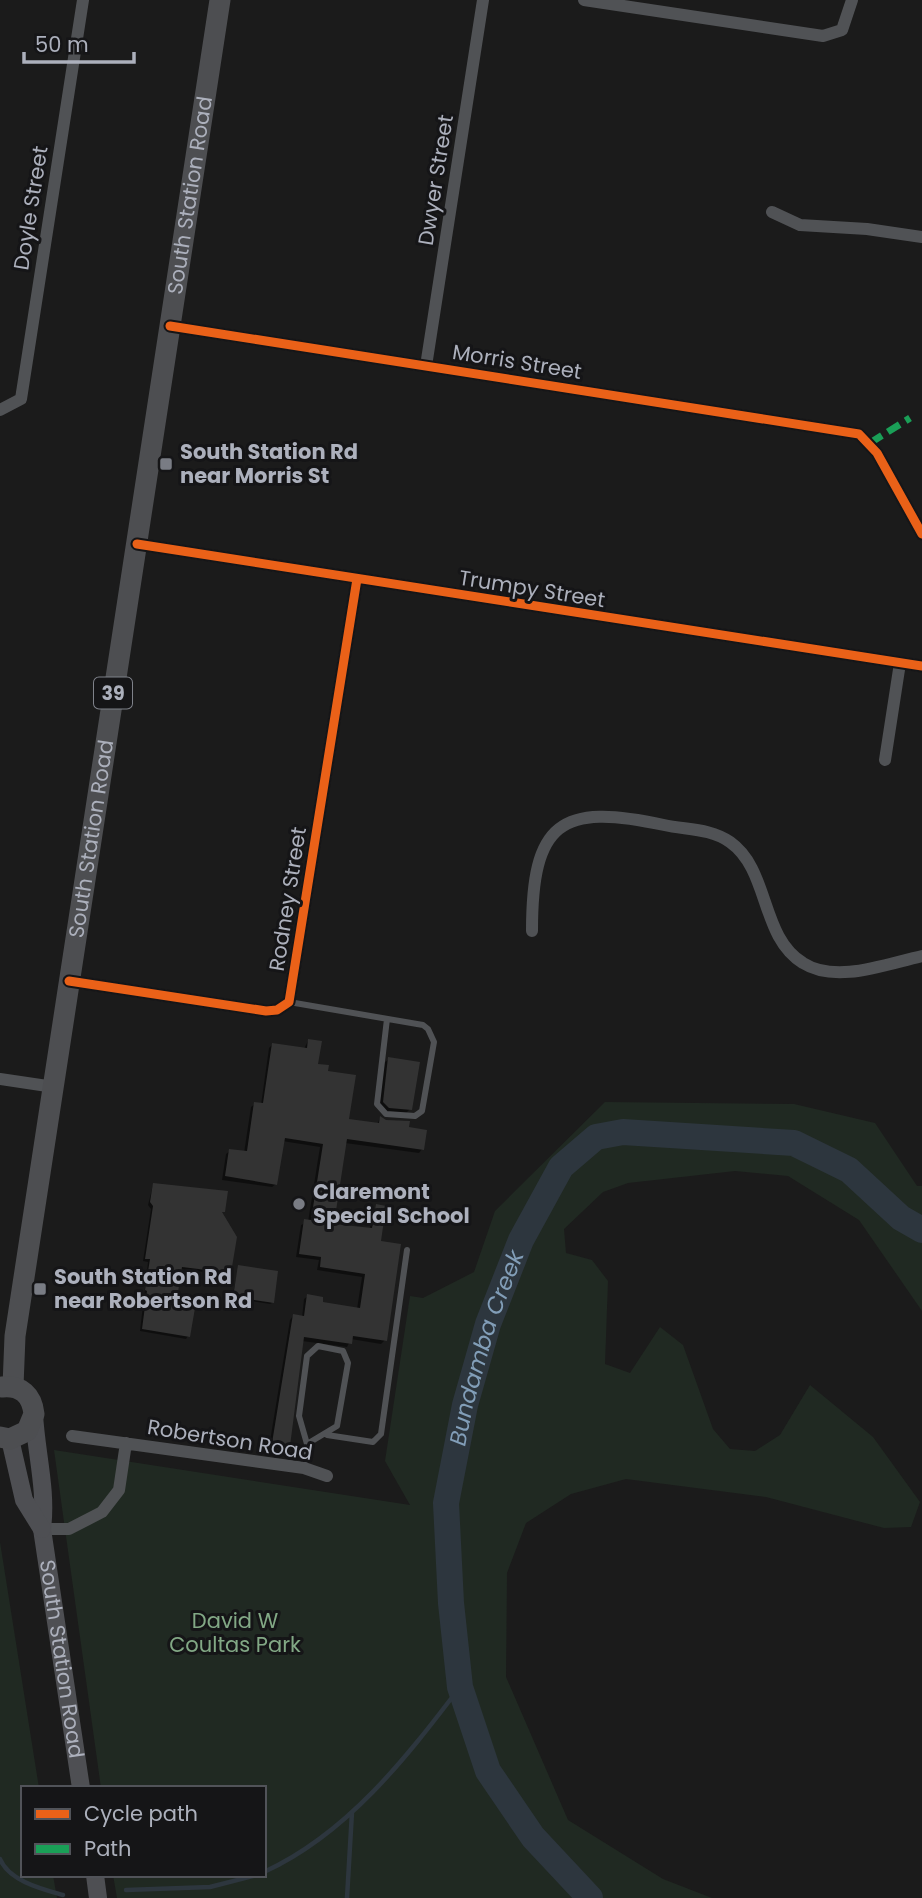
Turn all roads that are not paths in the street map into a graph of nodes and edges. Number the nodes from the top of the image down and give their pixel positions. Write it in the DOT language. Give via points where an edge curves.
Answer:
graph roads {
  1 [pos="83,0"];
  2 [pos="220,0"];
  3 [pos="483,0"];
  4 [pos="584,0"];
  5 [pos="852,0"];
  6 [pos="772,212"];
  7 [pos="922,237"];
  8 [pos="170,326"];
  9 [pos="426,366"];
  10 [pos="0,410"];
  11 [pos="922,534"];
  12 [pos="137,544"];
  13 [pos="357,579"];
  14 [pos="900,663"];
  15 [pos="922,667"];
  16 [pos="885,760"];
  17 [pos="532,931"];
  18 [pos="922,956"];
  19 [pos="69,981"];
  20 [pos="289,1002"];
  21 [pos="387,1018"];
  22 [pos="0,1079"];
  23 [pos="54,1087"];
  24 [pos="407,1250"];
  25 [pos="6,1387"];
  26 [pos="34,1414"];
  27 [pos="327,1435"];
  28 [pos="72,1436"];
  29 [pos="5,1438"];
  30 [pos="126,1443"];
  31 [pos="307,1444"];
  32 [pos="304,1468"];
  33 [pos="327,1476"];
  34 [pos="42,1529"];
  35 [pos="81,1786"];
  36 [pos="95,1877"];
  37 [pos="98,1898"];
  1 -- 10 [label="street, Doyle Street" via="21,399"];
  2 -- 8 [label="main road, South Station Road / 39"];
  3 -- 9 [label="street, Dwyer Street"];
  4 -- 5 [label="street" via="823,36 842,30"];
  6 -- 7 [label="street" via="800,225"];
  8 -- 9 [label="street, Morris Street"];
  8 -- 12 [label="main road, South Station Road / 39"];
  9 -- 11 [label="street, Morris Street" via="859,434 877,453"];
  12 -- 13 [label="street, Trumpy Street"];
  12 -- 19 [label="main road, South Station Road / 39"];
  13 -- 14 [label="street, Trumpy Street"];
  13 -- 20 [label="street, Rodney Street"];
  14 -- 15 [label="street, Trumpy Street"];
  14 -- 16 [label="street"];
  17 -- 18 [label="street" via="532,895 545,844 572,821 613,815 714,833 731,842 749,866 788,953 815,969 831,972"];
  19 -- 20 [label="street, Rodney Street" via="266,1012"];
  19 -- 23 [label="main road, South Station Road / 39"];
  20 -- 21 [label="lane"];
  21 -- 21 [label="lane" via="423,1025 433,1034 422,1111 415,1116 386,1114 377,1104"];
  22 -- 23 [label="street"];
  23 -- 25 [label="main road, South Station Road / 39"];
  24 -- 27 [label="lane" via="381,1434 373,1441"];
  25 -- 26 [label="main road, South Station Road / 39" via="29,1396"];
  26 -- 29 [label="main road, South Station Road" via="27,1431"];
  26 -- 34 [label="main road, South Station Road" via="46,1500"];
  27 -- 31 [label="lane"];
  27 -- 31 [label="lane" via="337,1426 348,1363 342,1351 324,1346 307,1356 299,1416"];
  28 -- 30 [label="street, Robertson Road"];
  29 -- 34 [label="main road, South Station Road" via="24,1500"];
  30 -- 32 [label="street, Robertson Road"];
  30 -- 34 [label="street, Robertson Road" via="119,1490 102,1512 69,1529"];
  31 -- 32 [label="lane"];
  32 -- 33 [label="street, Robertson Road"];
  34 -- 35 [label="main road, South Station Road"];
  36 -- 37 [label="main road"];
}
